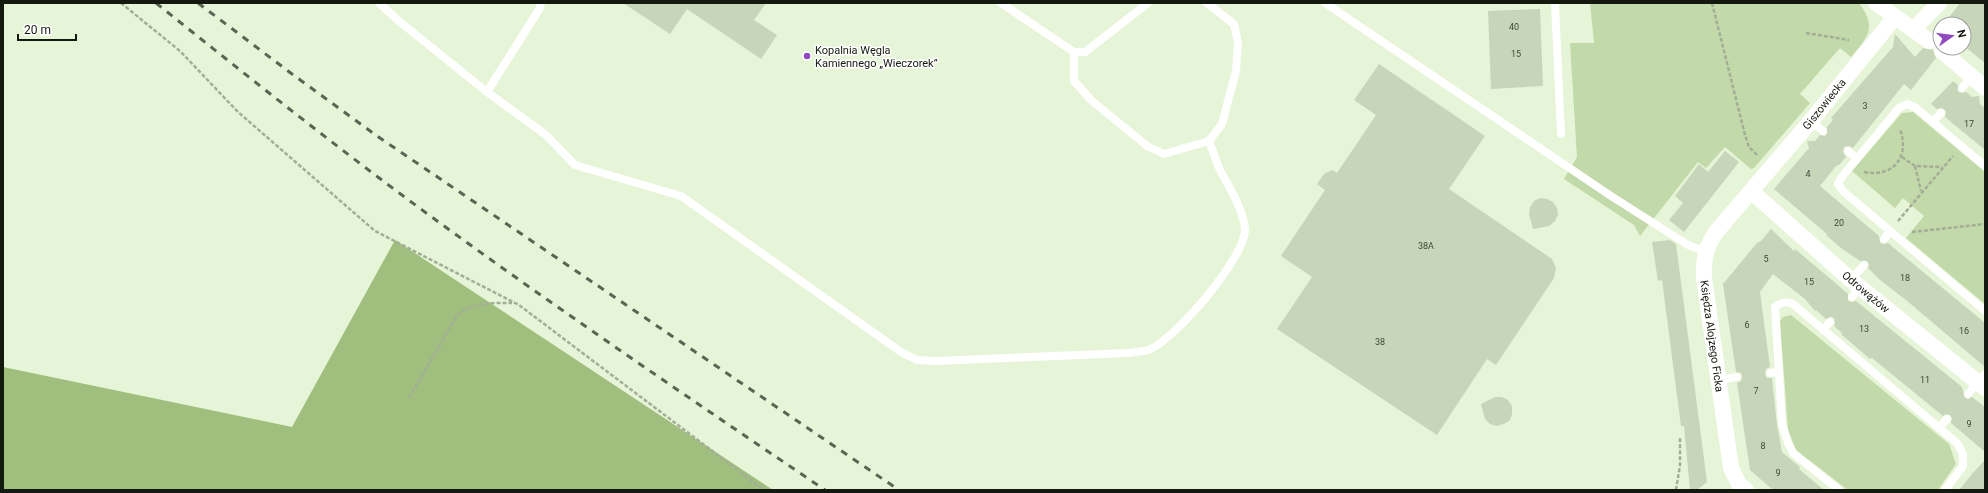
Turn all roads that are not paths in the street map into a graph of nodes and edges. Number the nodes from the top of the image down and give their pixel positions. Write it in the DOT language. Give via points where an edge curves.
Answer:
graph roads {
  1 [pos="379,3"];
  2 [pos="541,3"];
  3 [pos="1001,3"];
  4 [pos="1148,3"];
  5 [pos="1206,3"];
  6 [pos="1325,3"];
  7 [pos="1555,3"];
  8 [pos="1876,3"];
  9 [pos="1939,3"];
  10 [pos="1895,17"];
  11 [pos="1914,29"];
  12 [pos="1929,41"];
  13 [pos="1074,52"];
  14 [pos="1946,56"];
  15 [pos="1985,88"];
  16 [pos="487,92"];
  17 [pos="1941,113"];
  18 [pos="1811,121"];
  19 [pos="1933,122"];
  20 [pos="1823,131"];
  21 [pos="1561,134"];
  22 [pos="1209,141"];
  23 [pos="1848,151"];
  24 [pos="1857,159"];
  25 [pos="1985,166"];
  26 [pos="1751,191"];
  27 [pos="1890,231"];
  28 [pos="1884,239"];
  29 [pos="1706,252"];
  30 [pos="1864,265"];
  31 [pos="1854,288"];
  32 [pos="1985,311"];
  33 [pos="1830,322"];
  34 [pos="1823,330"];
  35 [pos="1779,372"];
  36 [pos="1770,373"];
  37 [pos="1736,377"];
  38 [pos="1718,380"];
  39 [pos="1979,385"];
  40 [pos="1947,419"];
  41 [pos="1939,428"];
  42 [pos="1746,490"];
  43 [pos="1839,490"];
  44 [pos="1945,490"];
  1 -- 16 [label="lane"];
  2 -- 16 [label="lane"];
  3 -- 13 [label="lane"];
  4 -- 13 [label="lane" via="1085,52"];
  5 -- 22 [label="lane" via="1234,24 1238,43 1236,71 1222,124"];
  6 -- 29 [label="lane" via="1611,196 1688,245"];
  7 -- 21 [label="lane"];
  8 -- 10 [label="street"];
  9 -- 11 [label="street"];
  10 -- 11 [label="street"];
  10 -- 18 [label="street, Giszowiecka"];
  11 -- 12 [label="street"];
  13 -- 22 [label="lane" via="1074,81 1091,100 1148,146 1164,154"];
  14 -- 15 [label="street" via="1966,83"];
  16 -- 22 [label="lane" via="546,135 575,166 681,196 901,352 917,360 1127,353 1149,350 1172,333 1205,300 1226,272 1239,250 1245,231 1242,210 1219,168"];
  17 -- 19 [label="lane"];
  18 -- 20 [label="lane"];
  18 -- 26 [label="street, Giszowiecka"];
  19 -- 24 [label="lane" via="1907,104 1899,108"];
  19 -- 25 [label="lane"];
  23 -- 24 [label="lane"];
  24 -- 27 [label="lane" via="1838,184"];
  26 -- 29 [label="street, Księdza Alojzego Ficka" via="1716,232"];
  26 -- 31 [label="street, Odrowążów"];
  27 -- 28 [label="lane"];
  27 -- 32 [label="lane"];
  29 -- 38 [label="street, Księdza Alojzego Ficka" via="1703,264 1704,278"];
  30 -- 31 [label="lane"];
  31 -- 39 [label="street, Odrowążów"];
  33 -- 34 [label="lane"];
  34 -- 35 [label="lane" via="1793,304 1780,303 1775,307"];
  34 -- 41 [label="lane"];
  35 -- 36 [label="lane"];
  35 -- 43 [label="lane" via="1782,424 1793,453"];
  37 -- 38 [label="lane"];
  38 -- 42 [label="street, Księdza Alojzego Ficka" via="1731,468 1739,484"];
  40 -- 41 [label="lane"];
  41 -- 44 [label="lane" via="1957,443 1963,454 1963,466"];
}
